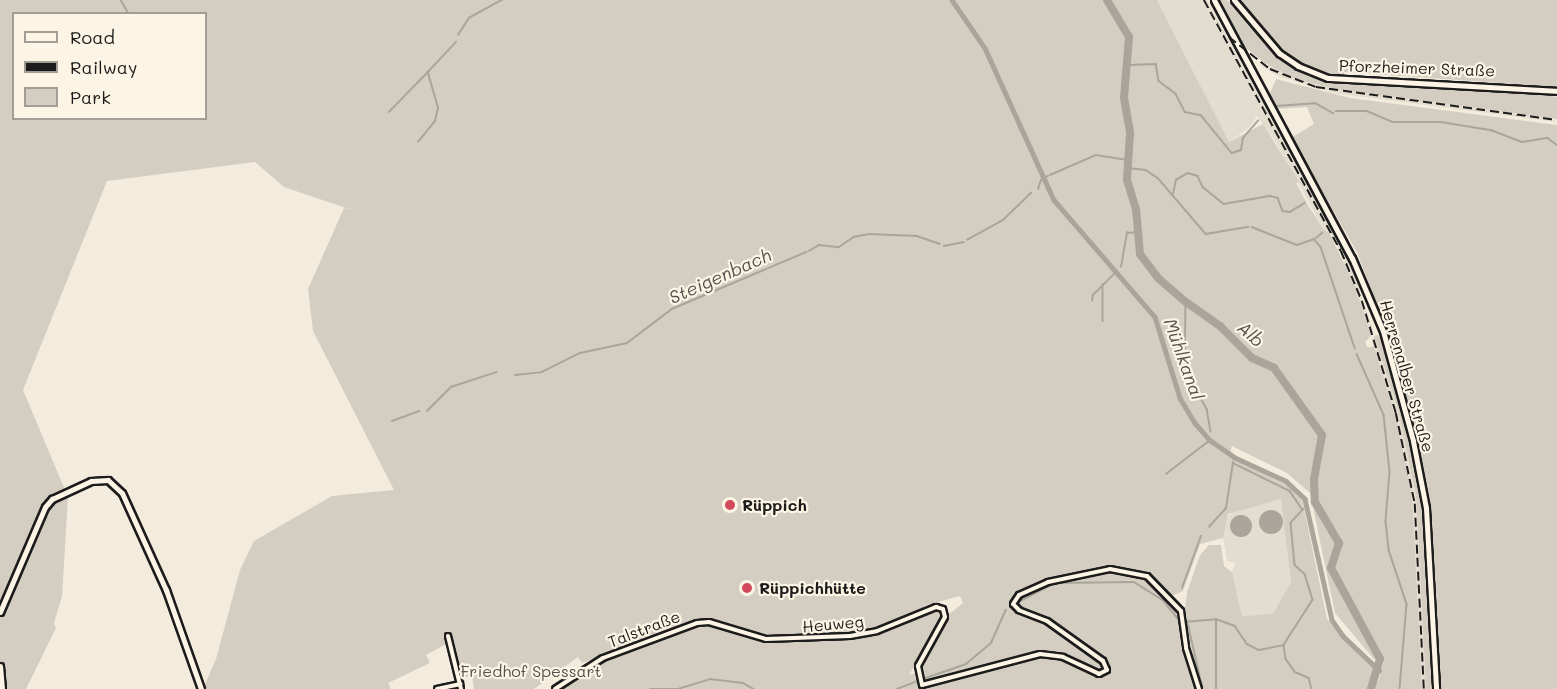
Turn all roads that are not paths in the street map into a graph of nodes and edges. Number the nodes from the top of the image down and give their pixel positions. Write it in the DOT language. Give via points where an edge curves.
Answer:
graph roads {
  1 [pos="1214,0"];
  2 [pos="1234,0"];
  3 [pos="1557,91"];
  4 [pos="0,612"];
  5 [pos="715,624"];
  6 [pos="448,636"];
  7 [pos="0,666"];
  8 [pos="460,686"];
  9 [pos="2,689"];
  10 [pos="201,689"];
  11 [pos="437,689"];
  12 [pos="555,689"];
  13 [pos="1198,689"];
  14 [pos="1436,689"];
  1 -- 14 [label="main road, Herrenalber Straße" via="1352,258 1383,331 1425,499"];
  2 -- 3 [label="main road, Pforzheimer Straße" via="1279,53 1328,78"];
  4 -- 10 [label="main road" via="45,507 83,485 108,480 122,493 166,590"];
  5 -- 12 [label="street, Talstraße" via="697,623 647,639 603,658"];
  5 -- 13 [label="street, Heuweg" via="766,639 807,639 877,631 936,607 945,614 920,662 919,680 929,686 995,663 1040,654 1063,657 1099,674 1105,673 1104,661 1047,621 1018,610 1013,604 1019,595 1063,578 1110,569 1139,572 1173,601 1183,617"];
  6 -- 8 [label="street"];
  7 -- 9 [label="main road"];
  8 -- 11 [label="street"];
}
